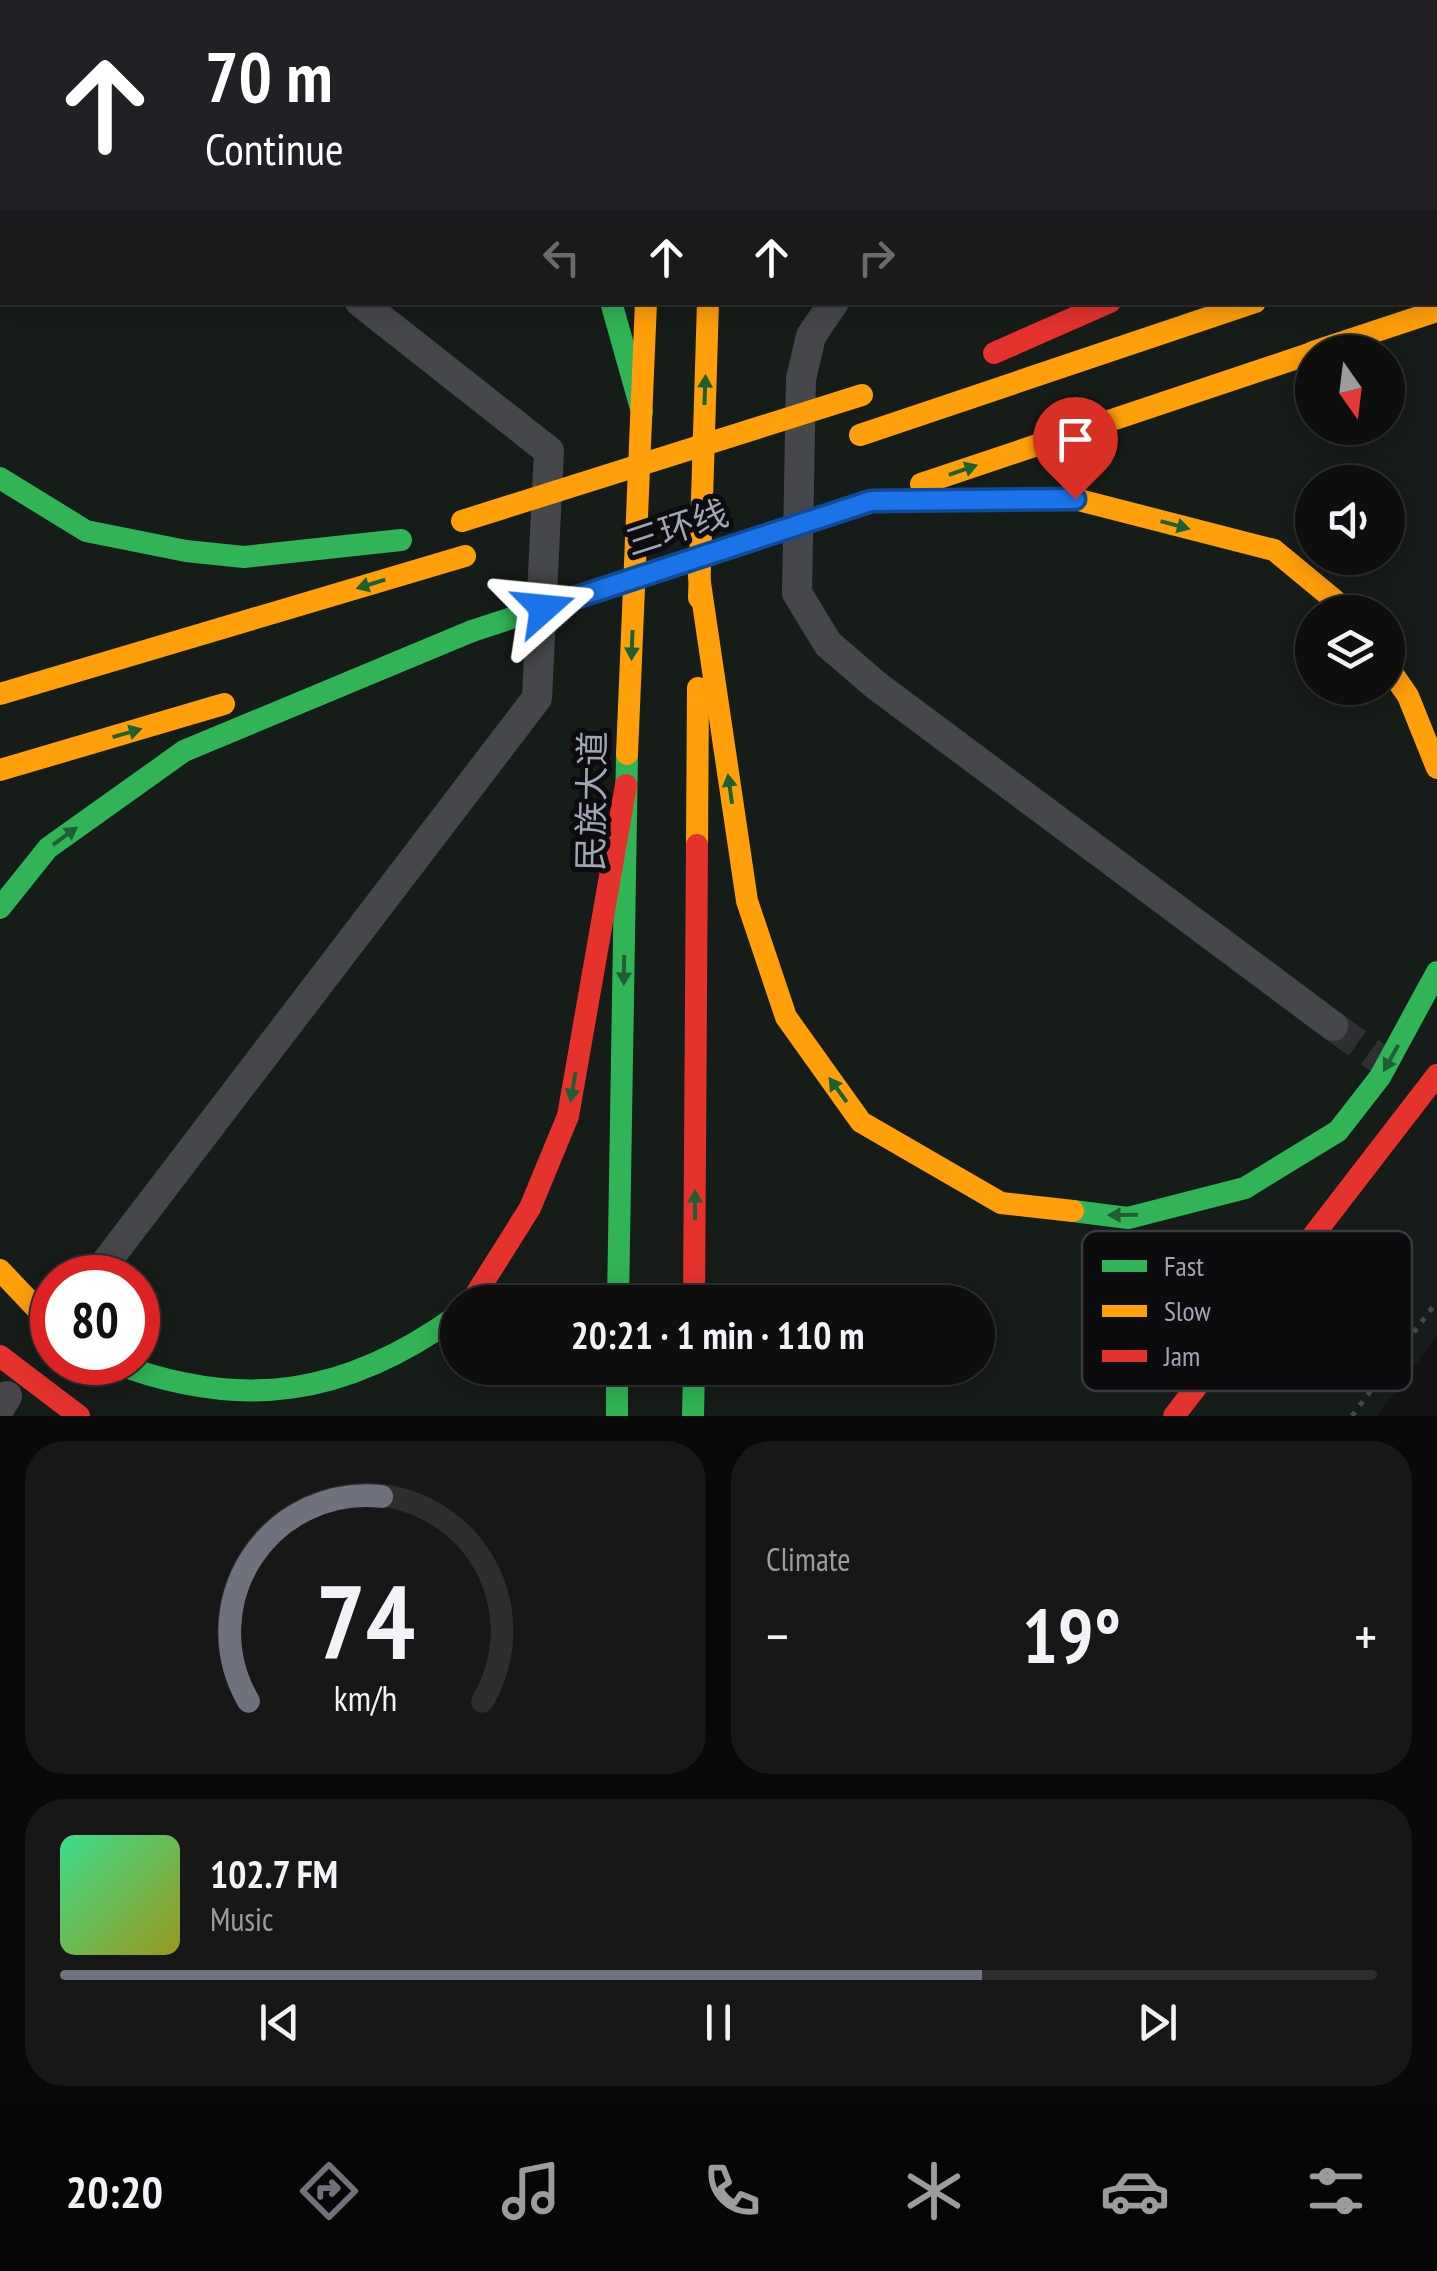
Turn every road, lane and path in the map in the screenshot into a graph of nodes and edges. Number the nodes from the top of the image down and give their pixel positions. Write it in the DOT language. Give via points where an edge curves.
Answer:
graph roads {
  1 [pos="364,305"];
  2 [pos="612,305"];
  3 [pos="646,305"];
  4 [pos="708,305"];
  5 [pos="832,305"];
  6 [pos="1120,305"];
  7 [pos="1245,305"];
  8 [pos="1437,311"];
  9 [pos="1366,335"];
  10 [pos="984,356"];
  11 [pos="1295,359"];
  12 [pos="871,392"];
  13 [pos="642,412"];
  14 [pos="784,458"];
  15 [pos="728,476"];
  16 [pos="0,478"];
  17 [pos="871,501"];
  18 [pos="615,510"];
  19 [pos="578,522"];
  20 [pos="521,539"];
  21 [pos="401,540"];
  22 [pos="474,554"];
  23 [pos="699,576"];
  24 [pos="280,578"];
  25 [pos="1328,595"];
  26 [pos="472,631"];
  27 [pos="1405,692"];
  28 [pos="0,694"];
  29 [pos="1437,768"];
  30 [pos="0,770"];
  31 [pos="626,785"];
  32 [pos="0,908"];
  33 [pos="1437,972"];
  34 [pos="1333,1026"];
  35 [pos="1437,1075"];
  36 [pos="1317,1231"];
  37 [pos="112,1255"];
  38 [pos="0,1270"];
  39 [pos="482,1285"];
  40 [pos="618,1285"];
  41 [pos="694,1285"];
  42 [pos="1437,1301"];
  43 [pos="30,1302"];
  44 [pos="440,1330"];
  45 [pos="1412,1335"];
  46 [pos="0,1356"];
  47 [pos="146,1385"];
  48 [pos="618,1385"];
  49 [pos="694,1385"];
  50 [pos="1193,1391"];
  51 [pos="1370,1391"];
  52 [pos="78,1416"];
  53 [pos="617,1416"];
  54 [pos="693,1416"];
  55 [pos="1174,1416"];
  56 [pos="1352,1416"];
  1 -- 37 [label="street" via="549,452 537,698"];
  2 -- 13 [label="main road"];
  3 -- 13 [label="main road, 民族大道"];
  23 -- 4 [label="main road, one-way"];
  5 -- 34 [label="street" via="811,336 800,379 797,593 828,644"];
  6 -- 10 [label="main road"];
  7 -- 14 [label="main road"];
  8 -- 9 [label="main road, 三环线"];
  17 -- 11 [label="main road, 三环线, one-way"];
  12 -- 21 [label="main road, bridge"];
  13 -- 31 [label="main road, 民族大道, one-way"];
  15 -- 18 [label="main road, 三环线"];
  16 -- 21 [label="main road" via="86,531 186,552 244,557"];
  17 -- 25 [label="main road, one-way" via="1075,499 1274,550"];
  17 -- 26 [label="main road, 三环线, bridge"];
  19 -- 20 [label="main road, 三环线"];
  21 -- 24 [label="main road"];
  22 -- 28 [label="main road, one-way"];
  33 -- 23 [label="main road, one-way" via="1380,1077 1338,1131 1246,1188 1128,1218 1001,1203 861,1122 786,1017 746,900"];
  41 -- 23 [label="main road, one-way"];
  30 -- 26 [label="main road, 三环线, one-way"];
  32 -- 26 [label="main road, one-way" via="48,848 184,751"];
  27 -- 29 [label="main road"];
  31 -- 39 [label="main road, one-way" via="568,1116 530,1208"];
  31 -- 40 [label="main road, 民族大道, one-way"];
  35 -- 36 [label="main road"];
  38 -- 43 [label="main road"];
  42 -- 45 [label="path"];
  44 -- 47 [label="main road" via="365,1378 246,1405"];
  46 -- 52 [label="main road"];
  48 -- 53 [label="main road"];
  49 -- 54 [label="main road"];
  50 -- 55 [label="main road"];
  51 -- 56 [label="path"];
}
